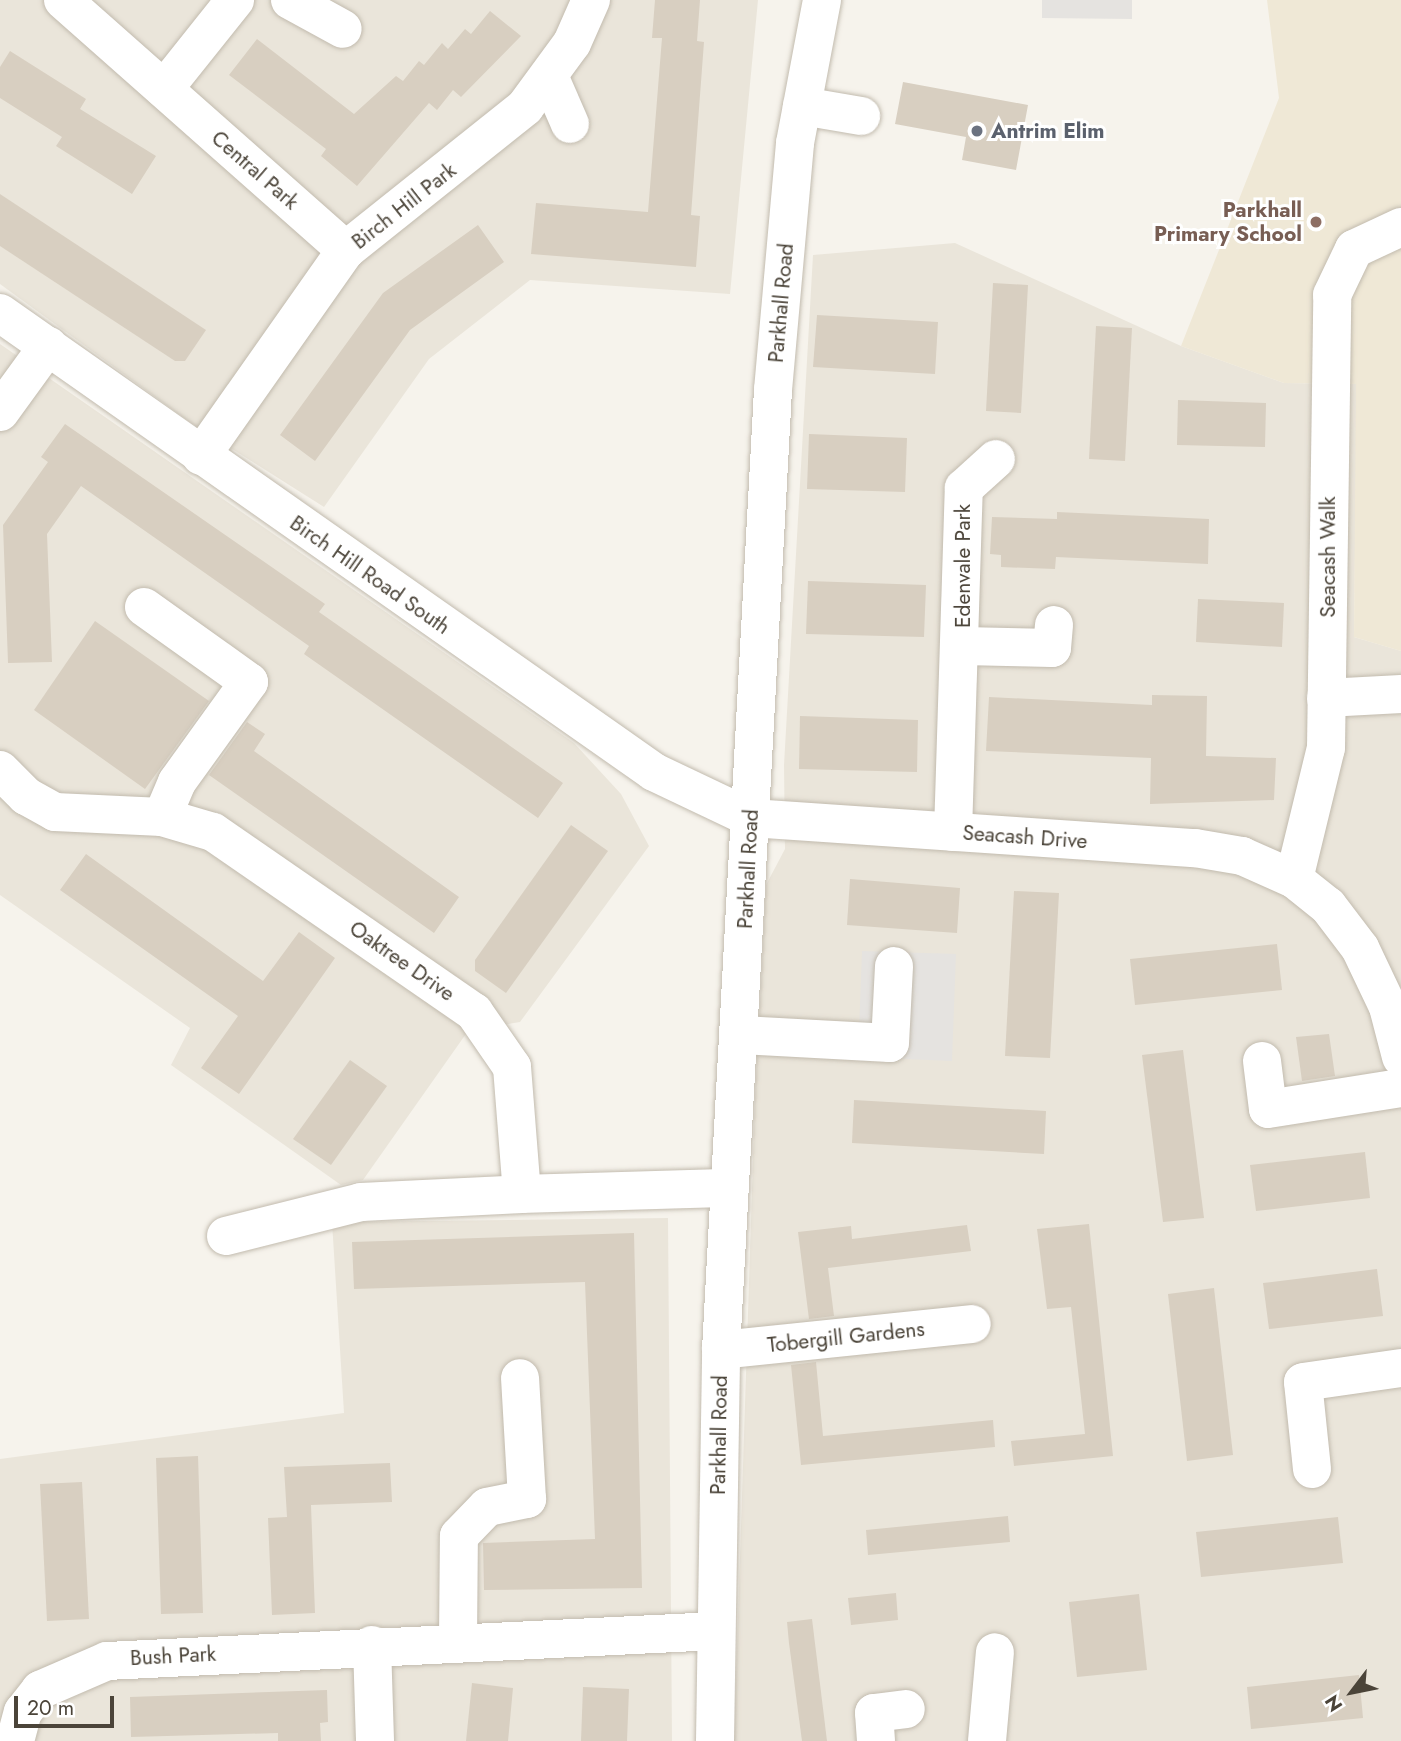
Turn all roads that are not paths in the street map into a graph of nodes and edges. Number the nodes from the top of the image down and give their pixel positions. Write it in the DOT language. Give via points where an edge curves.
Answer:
graph roads {
  1 [pos="63,0"];
  2 [pos="235,0"];
  3 [pos="290,0"];
  4 [pos="591,0"];
  5 [pos="822,0"];
  6 [pos="343,30"];
  7 [pos="551,78"];
  8 [pos="164,89"];
  9 [pos="802,106"];
  10 [pos="861,116"];
  11 [pos="570,124"];
  12 [pos="1401,227"];
  13 [pos="346,250"];
  14 [pos="0,313"];
  15 [pos="48,346"];
  16 [pos="0,412"];
  17 [pos="201,456"];
  18 [pos="996,459"];
  19 [pos="144,607"];
  20 [pos="1054,625"];
  21 [pos="963,646"];
  22 [pos="1401,694"];
  23 [pos="1326,698"];
  24 [pos="0,769"];
  25 [pos="162,817"];
  26 [pos="751,818"];
  27 [pos="953,832"];
  28 [pos="1294,878"];
  29 [pos="894,966"];
  30 [pos="741,1035"];
  31 [pos="1401,1057"];
  32 [pos="1262,1061"];
  33 [pos="1401,1088"];
  34 [pos="730,1188"];
  35 [pos="522,1194"];
  36 [pos="226,1237"];
  37 [pos="972,1324"];
  38 [pos="720,1350"];
  39 [pos="1401,1368"];
  40 [pos="520,1378"];
  41 [pos="1312,1469"];
  42 [pos="716,1631"];
  43 [pos="458,1641"];
  44 [pos="372,1644"];
  45 [pos="995,1652"];
  46 [pos="906,1709"];
  47 [pos="15,1741"];
  48 [pos="376,1741"];
  49 [pos="715,1741"];
  50 [pos="876,1741"];
  51 [pos="987,1741"];
  1 -- 8 [label="street, Central Park"];
  2 -- 8 [label="street"];
  3 -- 6 [label="street"];
  4 -- 7 [label="street, Birch Hill Park"];
  5 -- 9 [label="street, Parkhall Road"];
  7 -- 11 [label="street"];
  7 -- 13 [label="street, Birch Hill Park" via="477,149"];
  8 -- 13 [label="street, Central Park"];
  9 -- 10 [label="street"];
  9 -- 26 [label="street, Parkhall Road" via="773,390"];
  12 -- 23 [label="street, Seacash Walk" via="1360,243 1335,283 1327,416"];
  13 -- 17 [label="street, Birch Hill Park"];
  14 -- 15 [label="street, Birch Hill Road South"];
  15 -- 16 [label="street"];
  15 -- 17 [label="street, Birch Hill Road South"];
  17 -- 26 [label="street, Birch Hill Road South" via="654,772"];
  18 -- 21 [label="street, Edenvale Park" via="964,488"];
  19 -- 25 [label="street" via="249,682 177,782"];
  20 -- 21 [label="street, Edenvale Park" via="1052,648"];
  21 -- 27 [label="street, Edenvale Park"];
  22 -- 23 [label="street"];
  23 -- 28 [label="street" via="1324,767"];
  24 -- 25 [label="street, Oaktree Drive" via="26,796 55,812"];
  25 -- 35 [label="street, Oaktree Drive" via="229,840 482,1019 512,1067"];
  26 -- 27 [label="street, Seacash Drive"];
  26 -- 30 [label="street, Parkhall Road"];
  27 -- 28 [label="street, Seacash Drive" via="1220,851"];
  28 -- 31 [label="street, Seacash Drive" via="1328,906 1360,948 1388,1007"];
  29 -- 30 [label="street" via="890,1043"];
  30 -- 34 [label="street, Parkhall Road"];
  32 -- 33 [label="street" via="1268,1109"];
  34 -- 35 [label="street"];
  34 -- 38 [label="street, Parkhall Road"];
  35 -- 36 [label="street" via="361,1202"];
  37 -- 38 [label="street, Tobergill Gardens"];
  38 -- 42 [label="street, Parkhall Road"];
  39 -- 41 [label="street" via="1303,1382"];
  40 -- 43 [label="street" via="527,1499 487,1507 458,1535"];
  42 -- 43 [label="street, Bush Park"];
  42 -- 49 [label="street, Parkhall Road"];
  43 -- 44 [label="street, Bush Park"];
  44 -- 47 [label="street, Bush Park" via="93,1664 40,1690 23,1712"];
  44 -- 48 [label="street"];
  45 -- 51 [label="street"];
  46 -- 50 [label="street" via="874,1713"];
}
